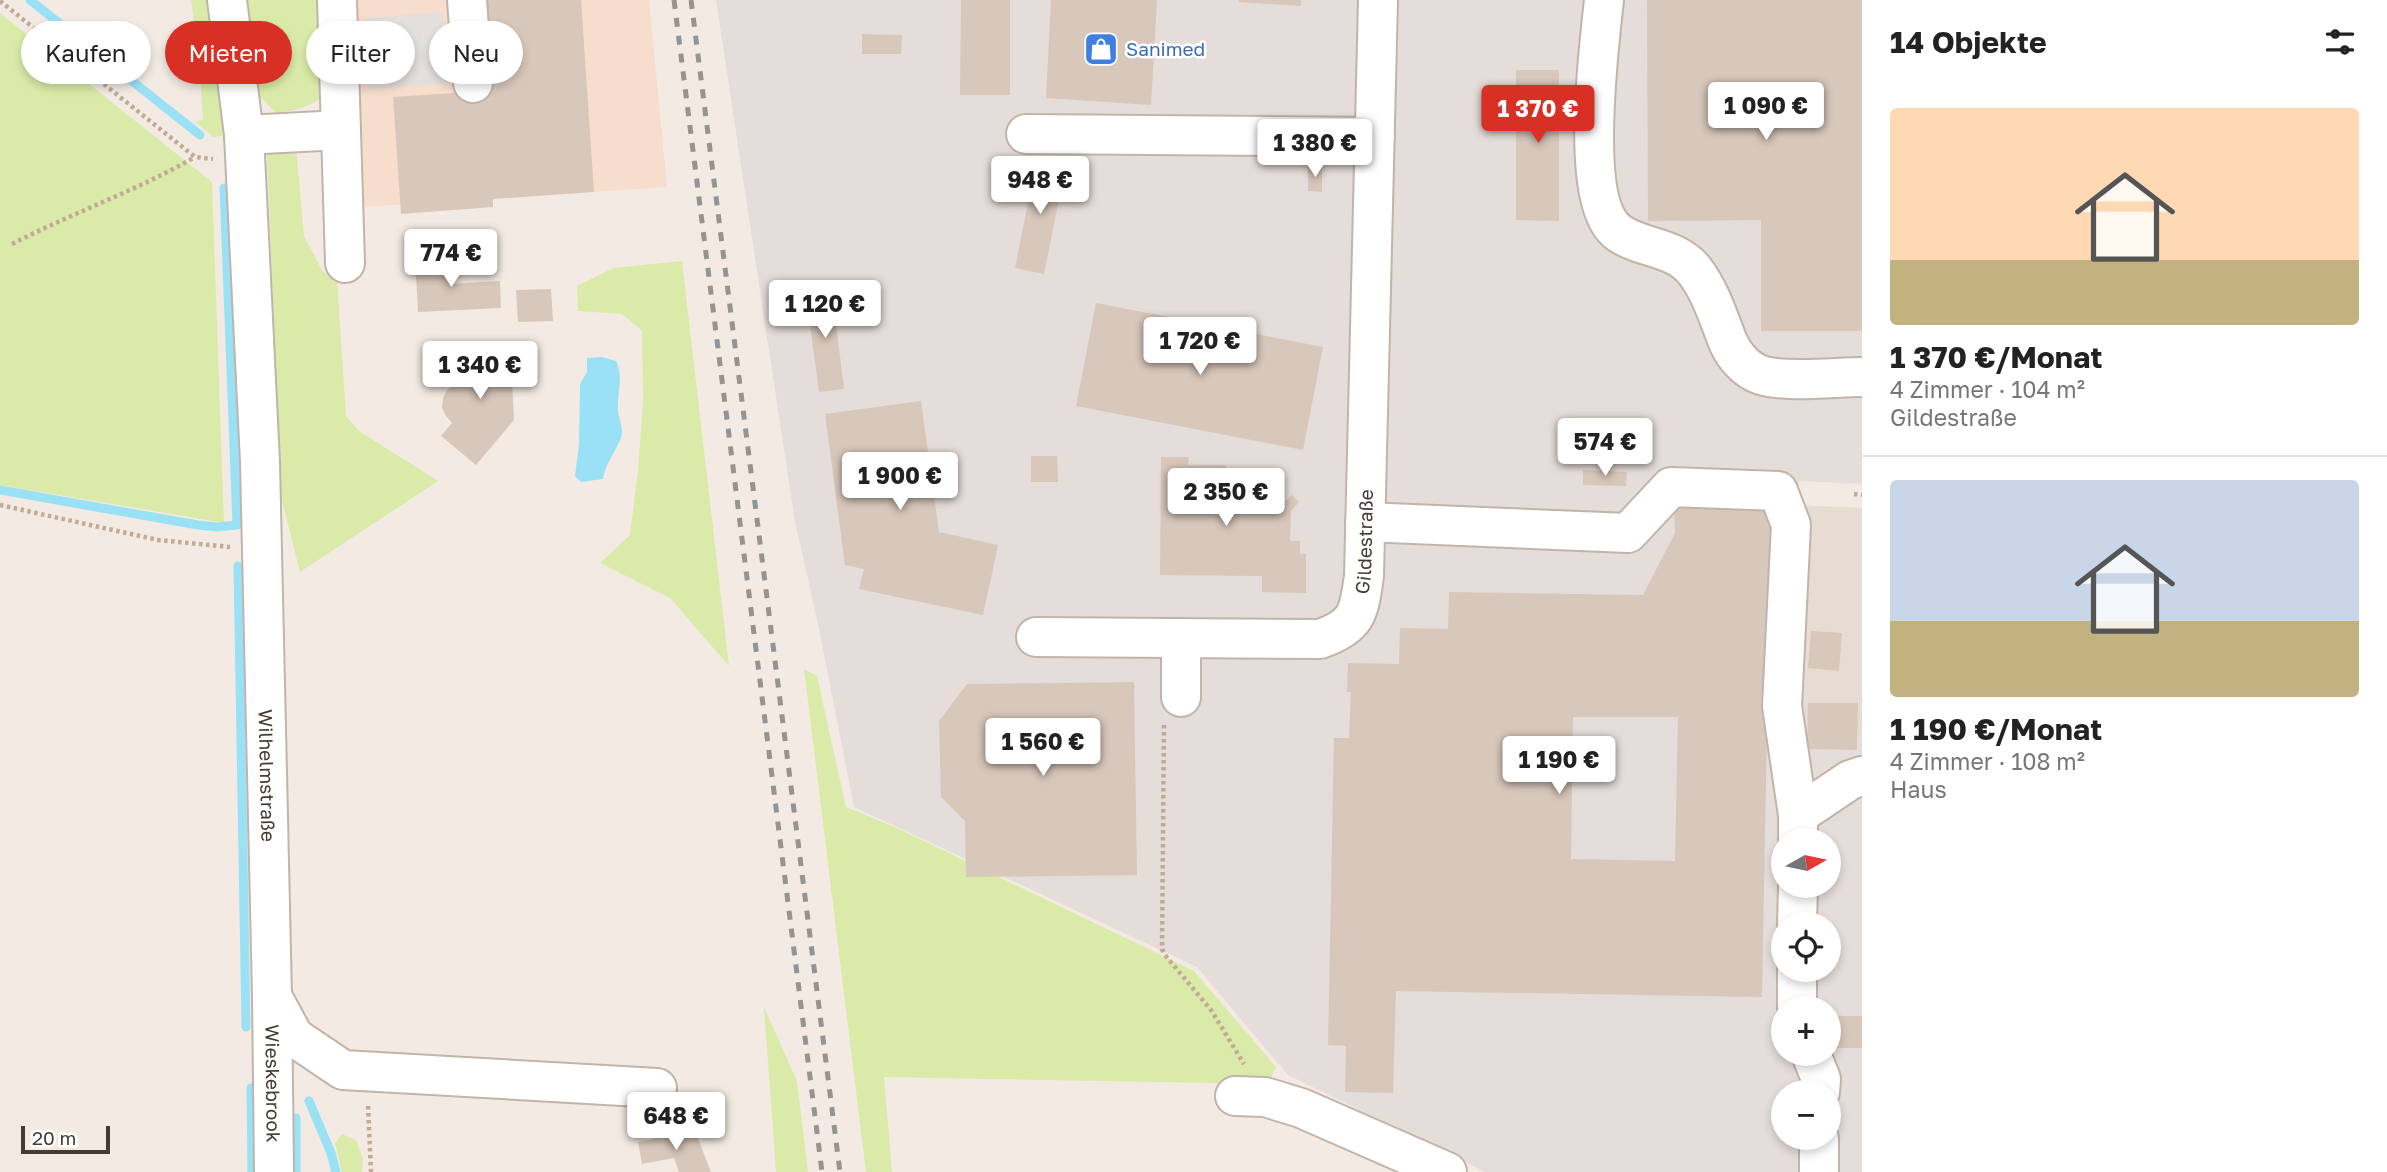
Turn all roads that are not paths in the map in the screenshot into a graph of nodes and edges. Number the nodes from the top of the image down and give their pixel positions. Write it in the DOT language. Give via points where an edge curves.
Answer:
graph roads {
  1 [pos="228,0"];
  2 [pos="337,0"];
  3 [pos="467,0"];
  4 [pos="1378,0"];
  5 [pos="1604,0"];
  6 [pos="469,21"];
  7 [pos="341,130"];
  8 [pos="1026,134"];
  9 [pos="1375,137"];
  10 [pos="245,148"];
  11 [pos="345,264"];
  12 [pos="1862,377"];
  13 [pos="1365,522"];
  14 [pos="1036,637"];
  15 [pos="1181,638"];
  16 [pos="1181,697"];
  17 [pos="1862,776"];
  18 [pos="1798,828"];
  19 [pos="272,996"];
  20 [pos="657,1088"];
  21 [pos="1250,1097"];
  22 [pos="1819,1150"];
  23 [pos="1442,1171"];
  24 [pos="274,1172"];
  25 [pos="1819,1172"];
  1 -- 10 [label="street, Wilhelmstraße"];
  2 -- 7 [label="street"];
  3 -- 6 [label="street"];
  4 -- 9 [label="street, Gildestraße"];
  5 -- 12 [label="street" via="1595,175 1605,217 1618,233 1671,252 1693,269 1743,365 1761,375 1788,378"];
  7 -- 10 [label="street"];
  7 -- 11 [label="street"];
  8 -- 9 [label="street"];
  9 -- 13 [label="street, Gildestraße"];
  10 -- 19 [label="street, Wilhelmstraße" via="262,546"];
  13 -- 15 [label="street, Gildestraße" via="1359,613 1337,633 1320,639"];
  13 -- 18 [label="street" via="1628,533 1671,486 1778,491 1791,525 1782,706"];
  14 -- 15 [label="street, Gildestraße"];
  15 -- 16 [label="street"];
  17 -- 18 [label="street" via="1850,780"];
  19 -- 20 [label="street, Wilhelmstraße" via="293,1037 343,1070"];
  19 -- 24 [label="street, Wieskebrook"];
  21 -- 23 [label="street" via="1301,1108"];
  22 -- 25 [label="street"];
}
